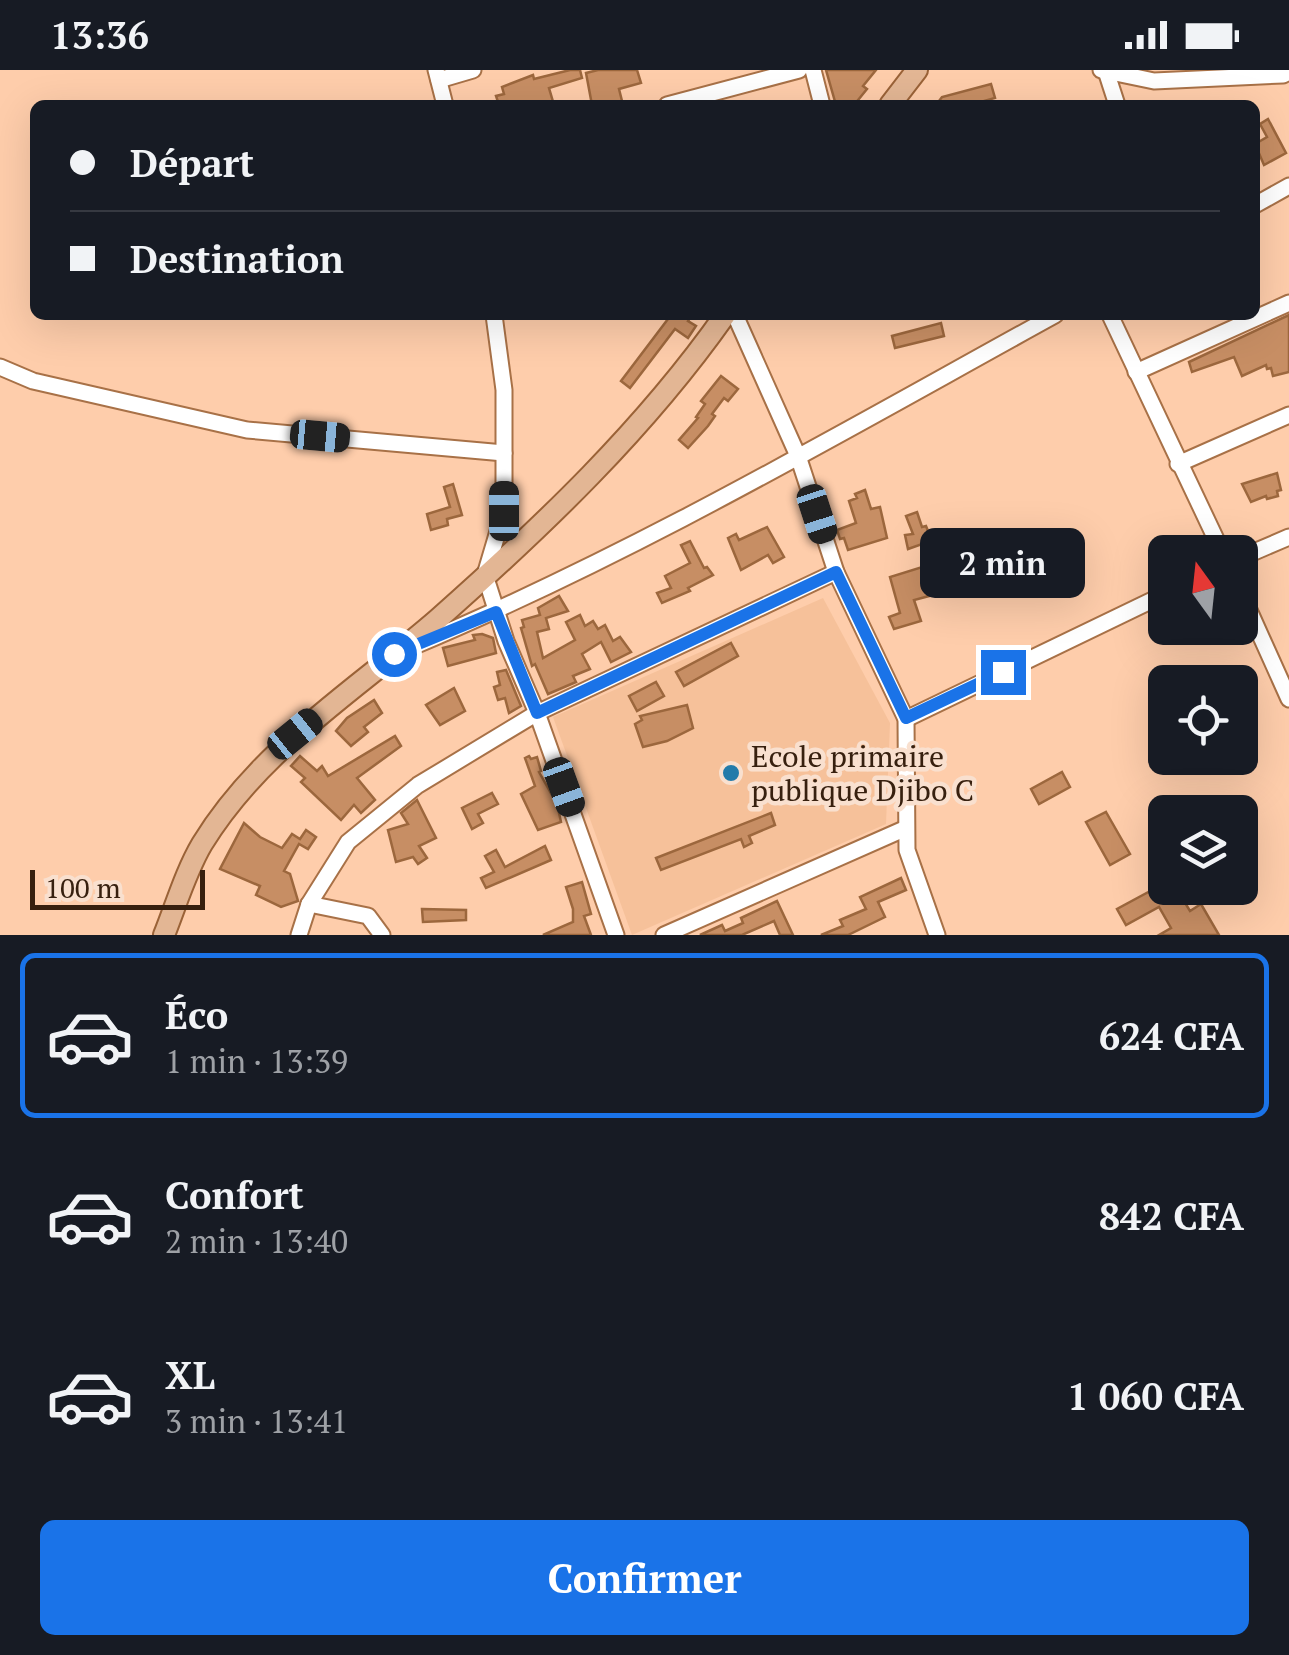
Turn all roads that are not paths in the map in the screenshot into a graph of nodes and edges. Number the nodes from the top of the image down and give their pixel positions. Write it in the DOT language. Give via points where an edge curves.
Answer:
graph roads {
  1 [pos="472,70"];
  2 [pos="798,70"];
  3 [pos="813,70"];
  4 [pos="1104,70"];
  5 [pos="913,72"];
  6 [pos="437,75"];
  7 [pos="1287,78"];
  8 [pos="444,100"];
  9 [pos="687,100"];
  10 [pos="821,100"];
  11 [pos="893,100"];
  12 [pos="1116,100"];
  13 [pos="1289,186"];
  14 [pos="1260,202"];
  15 [pos="1289,304"];
  16 [pos="1260,317"];
  17 [pos="495,320"];
  18 [pos="721,320"];
  19 [pos="737,320"];
  20 [pos="1046,320"];
  21 [pos="1112,320"];
  22 [pos="1253,320"];
  23 [pos="0,368"];
  24 [pos="1136,372"];
  25 [pos="1289,414"];
  26 [pos="504,452"];
  27 [pos="798,456"];
  28 [pos="1178,464"];
  29 [pos="1214,535"];
  30 [pos="1289,537"];
  31 [pos="1258,550"];
  32 [pos="836,572"];
  33 [pos="485,575"];
  34 [pos="1148,602"];
  35 [pos="496,612"];
  36 [pos="1258,621"];
  37 [pos="394,654"];
  38 [pos="1283,664"];
  39 [pos="1289,699"];
  40 [pos="537,713"];
  41 [pos="906,718"];
  42 [pos="904,828"];
  43 [pos="309,904"];
  44 [pos="164,935"];
  45 [pos="299,935"];
  46 [pos="382,935"];
  47 [pos="616,935"];
  48 [pos="664,935"];
  49 [pos="938,935"];
  1 -- 6 [label="street"];
  2 -- 9 [label="street"];
  3 -- 10 [label="street"];
  4 -- 7 [label="street" via="1154,81"];
  4 -- 12 [label="street"];
  5 -- 11 [label="main road"];
  6 -- 8 [label="street"];
  13 -- 14 [label="street"];
  15 -- 16 [label="street"];
  17 -- 26 [label="street"];
  18 -- 33 [label="main road" via="608,460"];
  19 -- 27 [label="street"];
  20 -- 27 [label="street"];
  21 -- 24 [label="street"];
  22 -- 24 [label="street"];
  23 -- 26 [label="street" via="247,430"];
  24 -- 28 [label="street"];
  25 -- 28 [label="street"];
  26 -- 33 [label="street" via="504,511"];
  27 -- 32 [label="street"];
  27 -- 35 [label="street"];
  28 -- 29 [label="street"];
  30 -- 31 [label="street"];
  32 -- 40 [label="street"];
  32 -- 41 [label="street"];
  33 -- 35 [label="street"];
  33 -- 37 [label="main road"];
  34 -- 41 [label="street"];
  35 -- 37 [label="street"];
  35 -- 40 [label="street"];
  36 -- 38 [label="street"];
  37 -- 44 [label="main road" via="247,782 200,848"];
  38 -- 39 [label="street"];
  40 -- 43 [label="street" via="382,811 348,842"];
  40 -- 47 [label="street"];
  41 -- 42 [label="street"];
  42 -- 48 [label="street"];
  42 -- 49 [label="street"];
  43 -- 45 [label="street"];
  43 -- 46 [label="street" via="368,916"];
}
